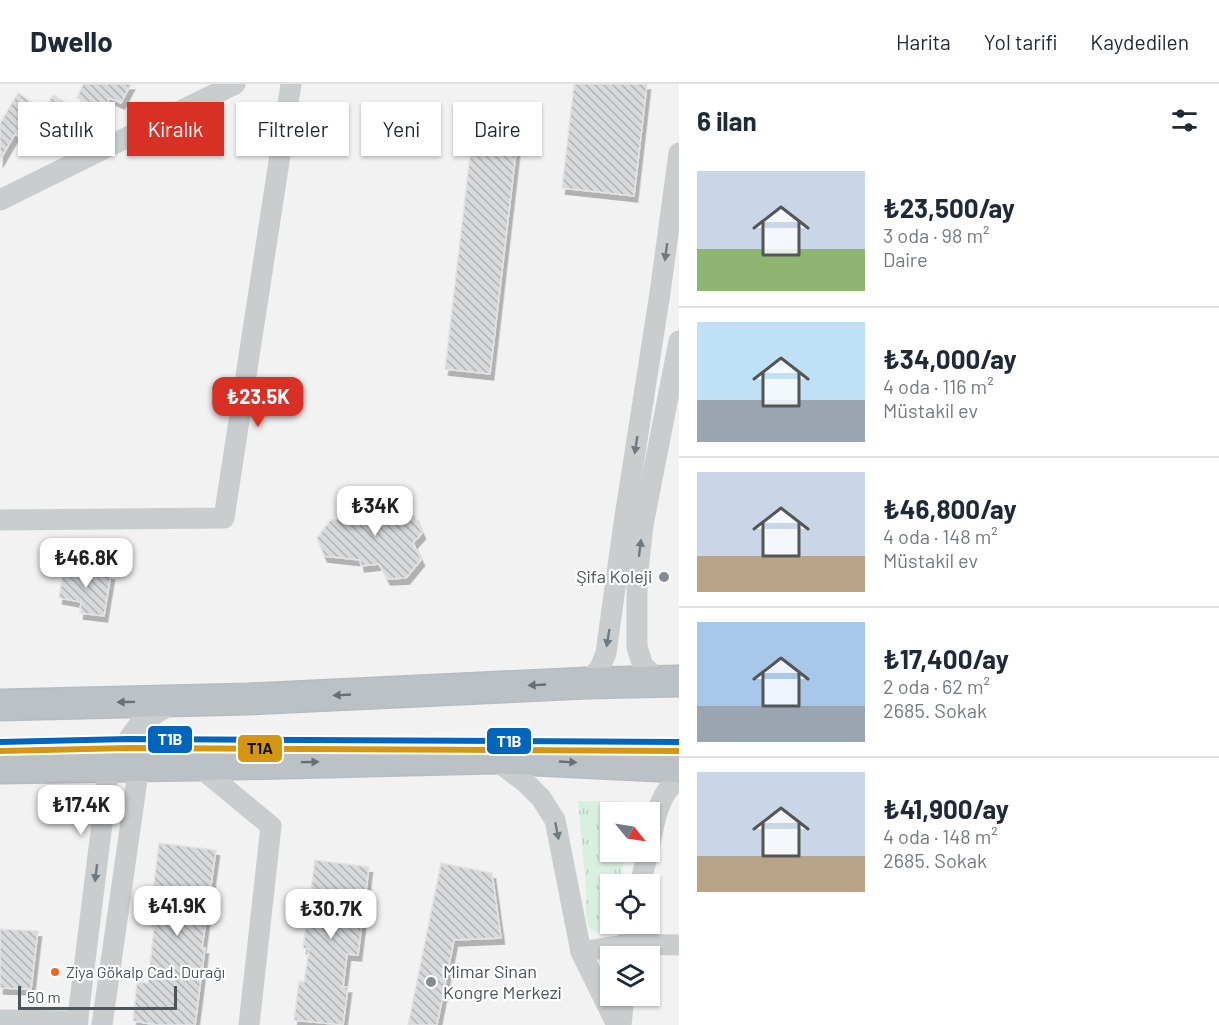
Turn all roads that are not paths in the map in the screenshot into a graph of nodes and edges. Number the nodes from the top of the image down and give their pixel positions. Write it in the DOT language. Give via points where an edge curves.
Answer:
graph roads {
  1 [pos="235,84"];
  2 [pos="291,84"];
  3 [pos="679,153"];
  4 [pos="0,200"];
  5 [pos="679,341"];
  6 [pos="0,520"];
  7 [pos="627,580"];
  8 [pos="670,681"];
  9 [pos="587,682"];
  10 [pos="178,701"];
  11 [pos="0,705"];
  12 [pos="493,758"];
  13 [pos="197,765"];
  14 [pos="109,766"];
  15 [pos="139,766"];
  16 [pos="679,767"];
  17 [pos="0,768"];
  18 [pos="679,780"];
  19 [pos="660,808"];
  20 [pos="630,942"];
  21 [pos="679,945"];
  22 [pos="581,952"];
  23 [pos="622,1006"];
  24 [pos="0,1020"];
  25 [pos="77,1023"];
  26 [pos="102,1025"];
  27 [pos="249,1025"];
  28 [pos="619,1025"];
  1 -- 4 [label="street"];
  2 -- 6 [label="street" via="224,518"];
  3 -- 7 [label="street, one-way" via="624,524"];
  7 -- 5 [label="street, one-way" via="643,525"];
  7 -- 8 [label="street" via="643,666"];
  7 -- 9 [label="street, one-way" via="606,653 600,668"];
  8 -- 9 [label="highway"];
  9 -- 10 [label="highway, one-way"];
  10 -- 11 [label="highway, one-way"];
  10 -- 14 [label="street" via="140,723"];
  13 -- 12 [label="highway, one-way"];
  12 -- 16 [label="highway, one-way"];
  12 -- 22 [label="street, one-way" via="542,798 555,820"];
  13 -- 15 [label="highway"];
  13 -- 27 [label="street" via="271,825"];
  14 -- 15 [label="highway"];
  14 -- 17 [label="highway"];
  14 -- 25 [label="street, one-way"];
  15 -- 26 [label="street"];
  18 -- 19 [label="street" via="663,797"];
  20 -- 21 [label="street"];
  20 -- 22 [label="street"];
  22 -- 28 [label="street"];
  23 -- 28 [label="street"];
  24 -- 25 [label="street"];
}
